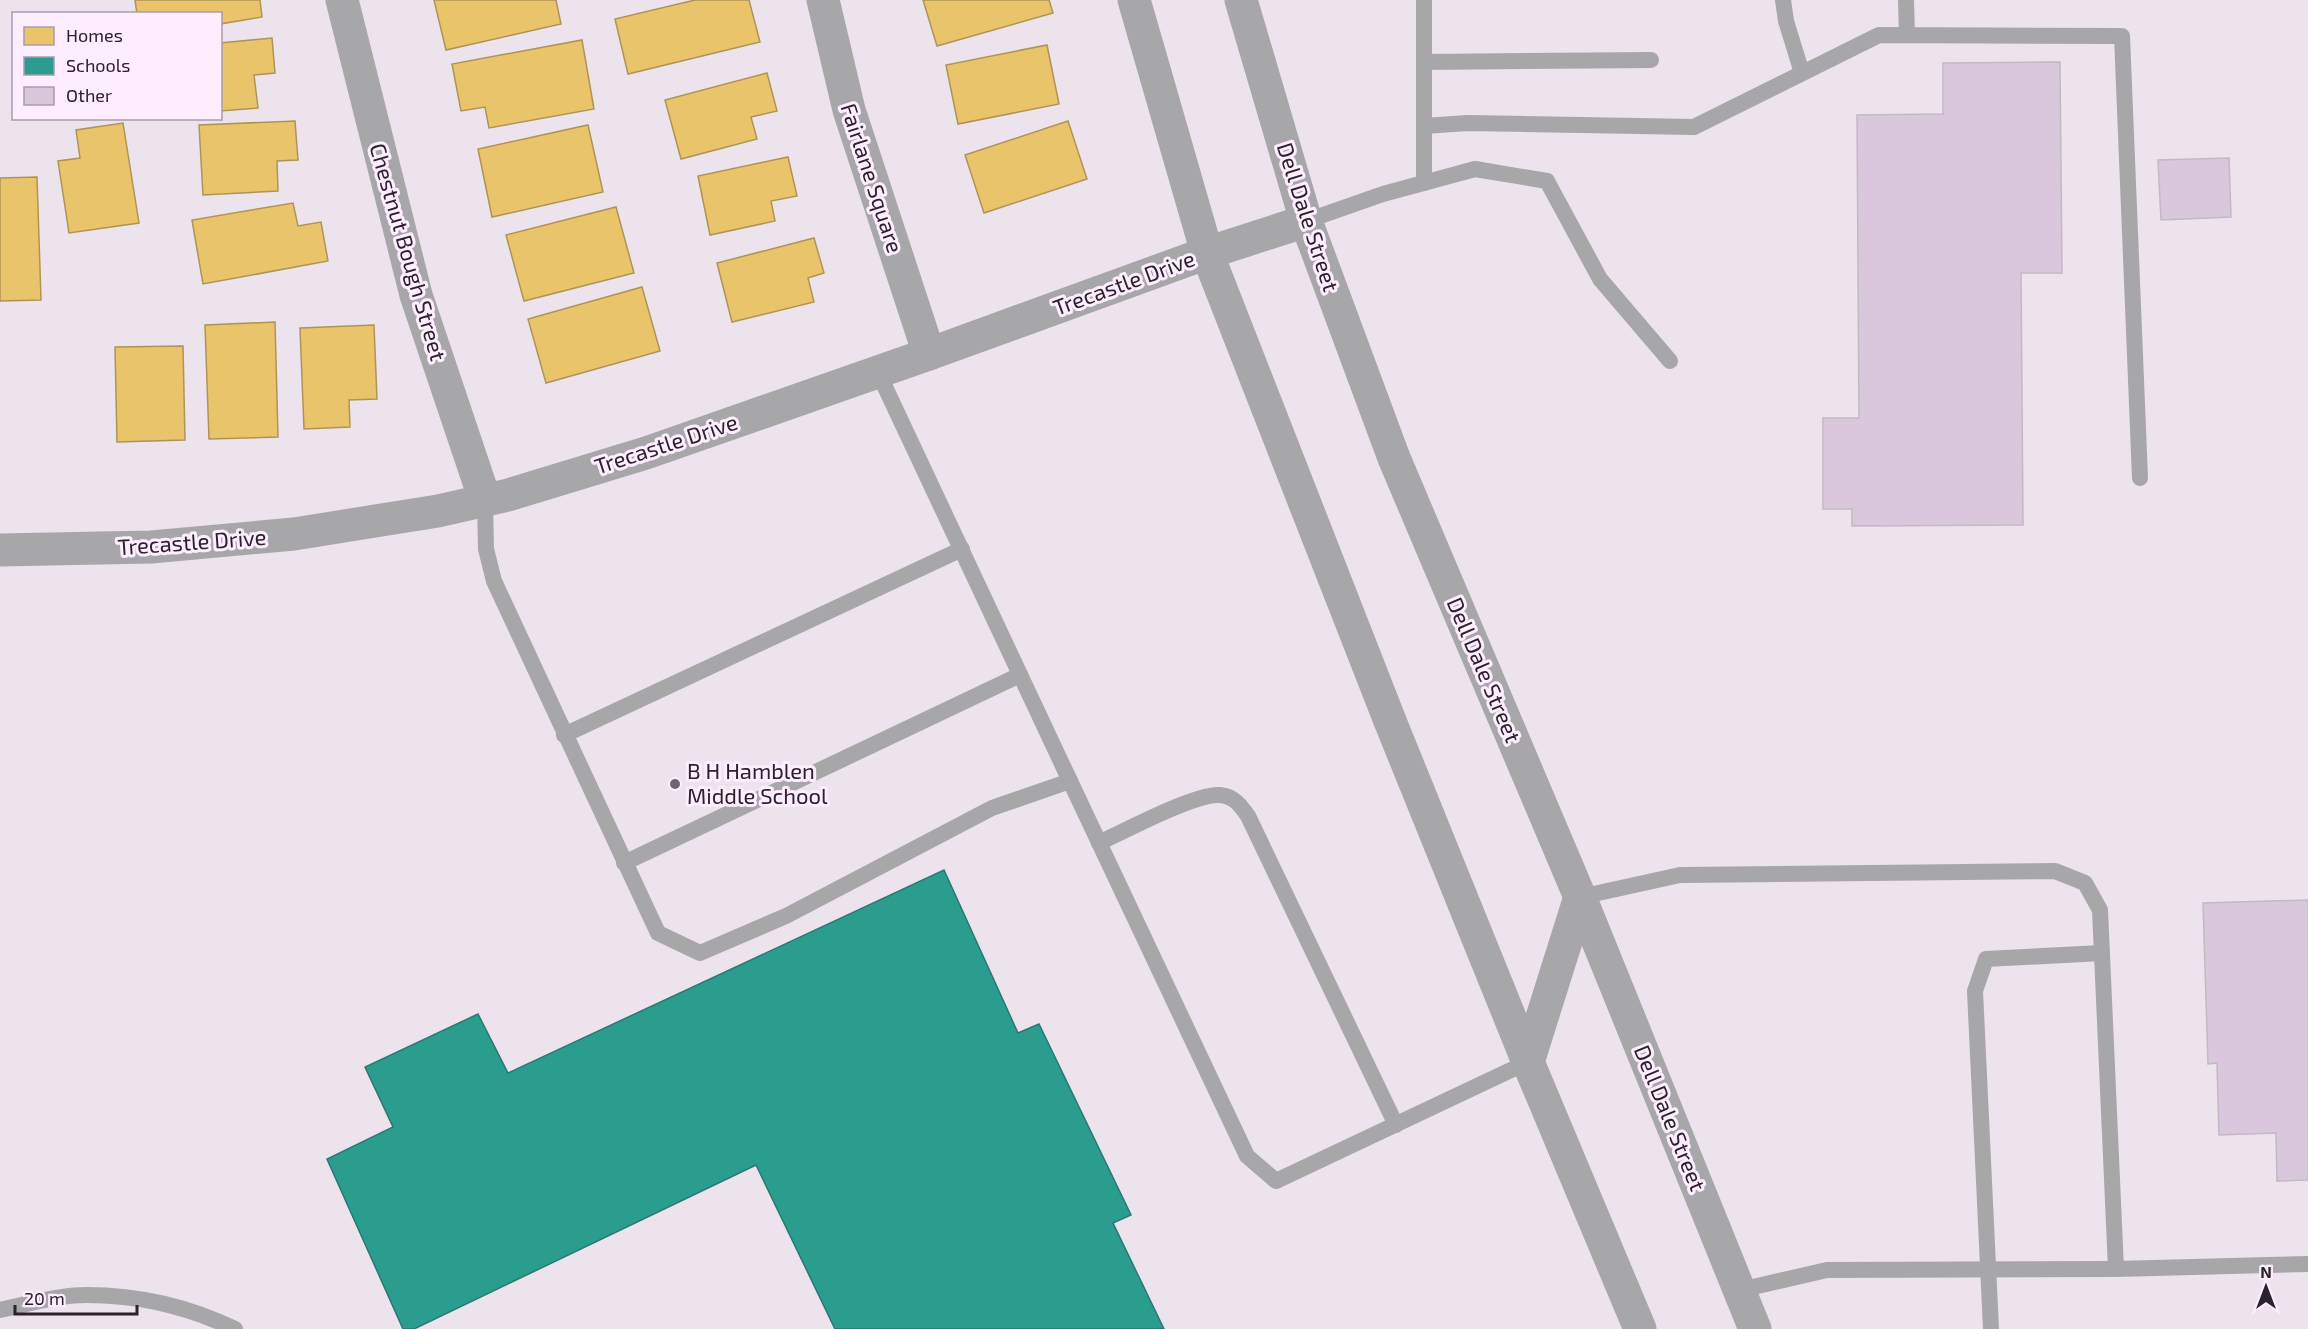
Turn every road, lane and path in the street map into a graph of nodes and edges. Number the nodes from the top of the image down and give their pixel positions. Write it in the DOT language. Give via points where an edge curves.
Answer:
graph roads {
  1 [pos="342,0"];
  2 [pos="823,0"];
  3 [pos="1134,0"];
  4 [pos="1241,0"];
  5 [pos="1424,0"];
  6 [pos="1783,0"];
  7 [pos="1906,0"];
  8 [pos="1907,35"];
  9 [pos="1651,60"];
  10 [pos="1424,62"];
  11 [pos="1802,73"];
  12 [pos="1424,126"];
  13 [pos="1424,183"];
  14 [pos="1306,221"];
  15 [pos="1207,253"];
  16 [pos="929,354"];
  17 [pos="1670,361"];
  18 [pos="878,372"];
  19 [pos="2140,478"];
  20 [pos="485,500"];
  21 [pos="962,549"];
  22 [pos="0,550"];
  23 [pos="1020,675"];
  24 [pos="564,735"];
  25 [pos="1070,781"];
  26 [pos="1099,843"];
  27 [pos="624,863"];
  28 [pos="1580,897"];
  29 [pos="2102,953"];
  30 [pos="1528,1062"];
  31 [pos="1396,1125"];
  32 [pos="2308,1264"];
  33 [pos="2116,1269"];
  34 [pos="1989,1271"];
  35 [pos="1740,1290"];
  36 [pos="0,1310"];
  37 [pos="235,1329"];
  38 [pos="1640,1329"];
  39 [pos="1755,1329"];
  40 [pos="1991,1329"];
  1 -- 20 [label="street, Chestnut Bough Street" via="416,295"];
  2 -- 16 [label="street, Fairlane Square" via="849,110"];
  3 -- 15 [label="main road"];
  4 -- 14 [label="main road, Dell Dale Street"];
  5 -- 10 [label="lane"];
  6 -- 11 [label="lane"];
  7 -- 8 [label="lane"];
  8 -- 11 [label="lane" via="1879,35"];
  8 -- 19 [label="lane" via="2122,36"];
  9 -- 10 [label="lane"];
  10 -- 12 [label="lane"];
  11 -- 12 [label="lane" via="1694,127 1468,123"];
  12 -- 13 [label="lane"];
  13 -- 14 [label="lane"];
  13 -- 17 [label="lane" via="1475,169 1547,181 1600,279"];
  14 -- 15 [label="street, Trecastle Drive"];
  14 -- 28 [label="main road, Dell Dale Street" via="1394,458"];
  15 -- 16 [label="street, Trecastle Drive"];
  15 -- 30 [label="main road"];
  16 -- 18 [label="street, Trecastle Drive"];
  18 -- 20 [label="street, Trecastle Drive" via="646,453"];
  18 -- 21 [label="lane"];
  20 -- 22 [label="street, Trecastle Drive" via="438,512 294,534 151,547"];
  20 -- 24 [label="lane" via="486,549 494,581"];
  21 -- 23 [label="lane"];
  21 -- 24 [label="lane"];
  23 -- 25 [label="lane"];
  23 -- 27 [label="lane"];
  24 -- 27 [label="lane"];
  25 -- 26 [label="lane"];
  25 -- 27 [label="lane" via="992,808 786,916 700,953 658,933"];
  26 -- 31 [label="lane" via="1197,799 1221,795 1238,801"];
  26 -- 31 [label="lane" via="1247,1156 1276,1181"];
  28 -- 29 [label="lane" via="1680,875 2055,871 2085,883 2100,910"];
  28 -- 30 [label="main road"];
  28 -- 35 [label="main road, Dell Dale Street"];
  29 -- 33 [label="lane"];
  29 -- 34 [label="lane" via="1986,959 1975,991"];
  30 -- 31 [label="lane"];
  30 -- 38 [label="main road"];
  32 -- 33 [label="lane"];
  33 -- 34 [label="lane"];
  34 -- 35 [label="lane" via="1827,1270"];
  34 -- 40 [label="lane"];
  35 -- 39 [label="main road, Dell Dale Street"];
  36 -- 37 [label="lane" via="85,1295 127,1297 170,1305"];
}
